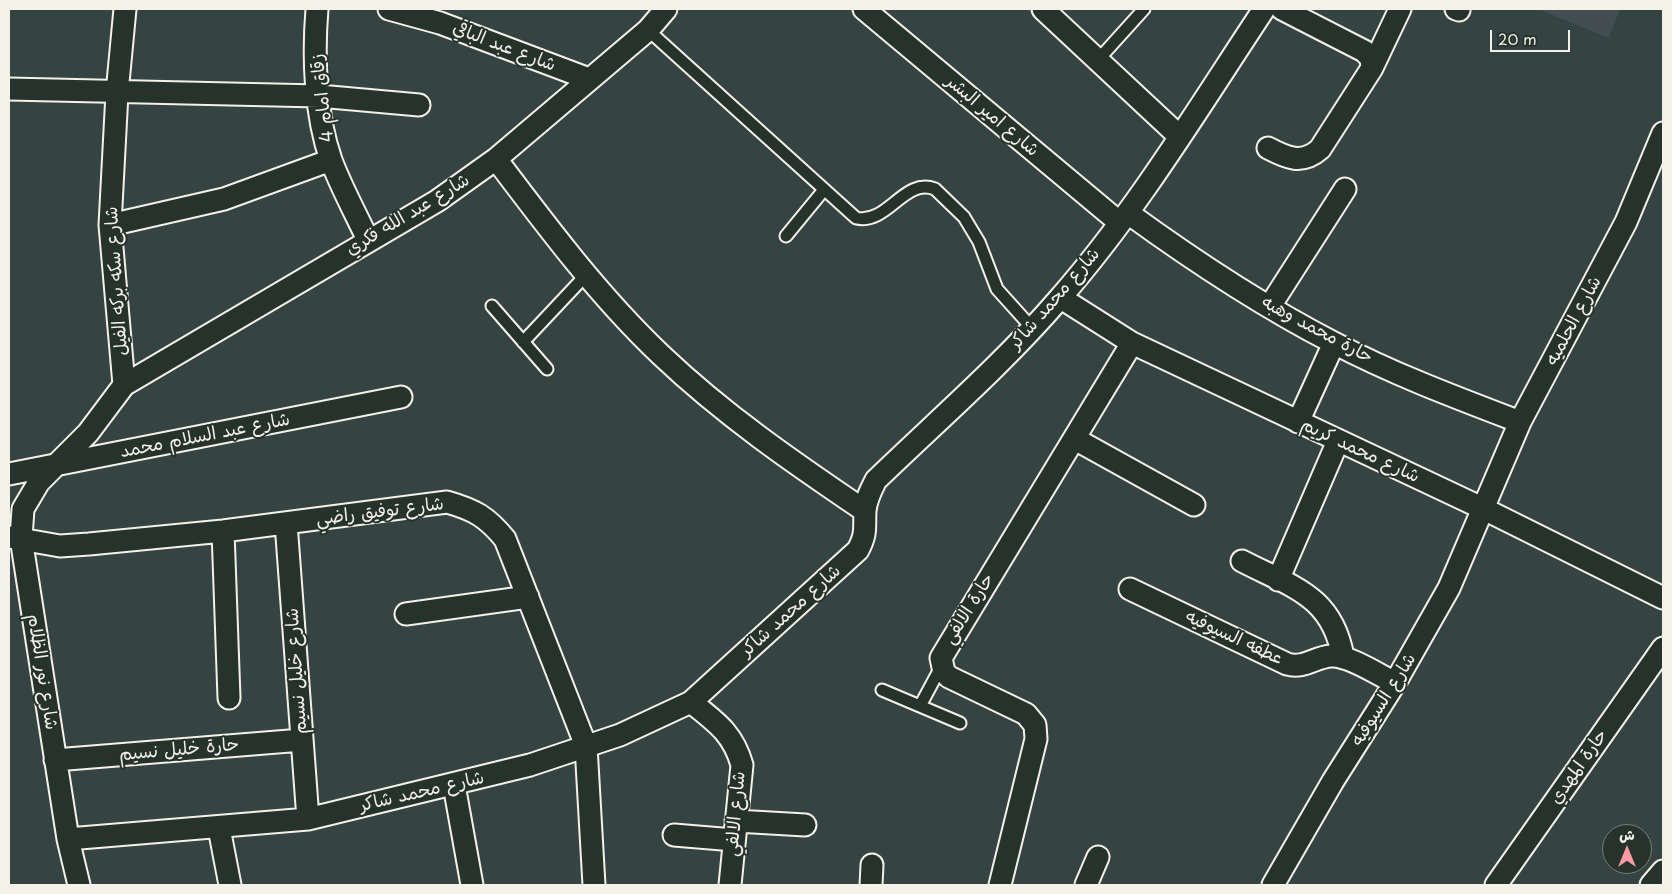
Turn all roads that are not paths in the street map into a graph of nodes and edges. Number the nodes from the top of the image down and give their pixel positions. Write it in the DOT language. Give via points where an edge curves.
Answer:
graph roads {
  1 [pos="125,9"];
  2 [pos="317,9"];
  3 [pos="389,9"];
  4 [pos="666,9"];
  5 [pos="864,9"];
  6 [pos="1043,9"];
  7 [pos="1144,9"];
  8 [pos="1264,9"];
  9 [pos="1282,9"];
  10 [pos="1400,9"];
  11 [pos="648,30"];
  12 [pos="1098,60"];
  13 [pos="1372,68"];
  14 [pos="589,79"];
  15 [pos="9,89"];
  16 [pos="117,93"];
  17 [pos="319,96"];
  18 [pos="419,105"];
  19 [pos="1663,133"];
  20 [pos="1179,136"];
  21 [pos="1268,148"];
  22 [pos="496,159"];
  23 [pos="331,160"];
  24 [pos="1345,189"];
  25 [pos="823,191"];
  26 [pos="1124,218"];
  27 [pos="110,225"];
  28 [pos="786,236"];
  29 [pos="368,240"];
  30 [pos="586,275"];
  31 [pos="1060,298"];
  32 [pos="492,306"];
  33 [pos="1270,306"];
  34 [pos="1033,329"];
  35 [pos="523,342"];
  36 [pos="1132,343"];
  37 [pos="1334,343"];
  38 [pos="547,368"];
  39 [pos="124,385"];
  40 [pos="401,397"];
  41 [pos="1298,422"];
  42 [pos="1520,422"];
  43 [pos="1075,439"];
  44 [pos="1338,440"];
  45 [pos="53,467"];
  46 [pos="9,474"];
  47 [pos="1194,506"];
  48 [pos="1482,508"];
  49 [pos="865,511"];
  50 [pos="286,523"];
  51 [pos="223,531"];
  52 [pos="15,537"];
  53 [pos="1242,561"];
  54 [pos="1278,580"];
  55 [pos="1130,589"];
  56 [pos="528,597"];
  57 [pos="1663,598"];
  58 [pos="406,614"];
  59 [pos="1663,648"];
  60 [pos="1343,657"];
  61 [pos="942,665"];
  62 [pos="1395,684"];
  63 [pos="882,690"];
  64 [pos="229,698"];
  65 [pos="691,702"];
  66 [pos="920,706"];
  67 [pos="960,723"];
  68 [pos="302,740"];
  69 [pos="586,746"];
  70 [pos="55,760"];
  71 [pos="454,785"];
  72 [pos="308,819"];
  73 [pos="804,825"];
  74 [pos="219,828"];
  75 [pos="735,830"];
  76 [pos="674,835"];
  77 [pos="68,839"];
  78 [pos="1098,857"];
  79 [pos="1663,871"];
  80 [pos="79,885"];
  81 [pos="230,885"];
  82 [pos="472,885"];
  83 [pos="594,885"];
  84 [pos="730,885"];
  85 [pos="1000,885"];
  86 [pos="1086,885"];
  87 [pos="1273,885"];
  88 [pos="1496,885"];
  89 [pos="1651,885"];
  1 -- 16 [label="street, شارع سكه بركه الفيل"];
  2 -- 17 [label="street, زقاق امام 4"];
  3 -- 14 [label="street, شارع عبد الباقي" via="440,23"];
  4 -- 11 [label="street, شارع عبد الله فكري"];
  5 -- 26 [label="street, شارع امير البشر"];
  6 -- 12 [label="street"];
  7 -- 12 [label="lane"];
  8 -- 20 [label="street, شارع محمد شاكر"];
  9 -- 13 [label="street" via="1364,51 1371,58"];
  10 -- 13 [label="street"];
  11 -- 14 [label="street, شارع عبد الله فكري"];
  11 -- 25 [label="lane"];
  12 -- 20 [label="street"];
  13 -- 21 [label="street" via="1313,155 1295,160"];
  14 -- 22 [label="street, شارع عبد الله فكري"];
  15 -- 16 [label="street"];
  16 -- 17 [label="street"];
  16 -- 27 [label="street, شارع سكه بركه الفيل"];
  17 -- 18 [label="street"];
  17 -- 23 [label="street, زقاق امام 4"];
  19 -- 42 [label="street, شارع الحلميه" via="1626,222"];
  20 -- 26 [label="street, شارع محمد شاكر"];
  22 -- 29 [label="street, شارع عبد الله فكري" via="437,201"];
  22 -- 30 [label="street"];
  23 -- 27 [label="street" via="224,199"];
  23 -- 29 [label="street, زقاق امام 4"];
  24 -- 33 [label="street"];
  25 -- 28 [label="lane"];
  25 -- 34 [label="lane" via="849,214 864,220 880,215 917,187 935,189 964,217 979,242 997,289"];
  26 -- 31 [label="street, شارع محمد شاكر"];
  26 -- 33 [label="street, حارة محمد وهبه"];
  27 -- 39 [label="street, شارع سكه بركه الفيل"];
  29 -- 39 [label="street, شارع عبد الله فكري"];
  30 -- 35 [label="lane"];
  30 -- 49 [label="street" via="661,355 751,432"];
  31 -- 34 [label="street, شارع محمد شاكر"];
  31 -- 36 [label="street, شارع محمد كريم"];
  32 -- 35 [label="lane"];
  33 -- 37 [label="street, حارة محمد وهبه"];
  34 -- 49 [label="street, شارع محمد شاكر" via="876,480 868,495"];
  35 -- 38 [label="lane"];
  36 -- 41 [label="street, شارع محمد كريم"];
  36 -- 43 [label="street, حارة الالفي"];
  37 -- 41 [label="street"];
  37 -- 42 [label="street, حارة محمد وهبه"];
  39 -- 45 [label="street" via="88,433"];
  40 -- 45 [label="street, شارع عبد السلام محمد"];
  41 -- 44 [label="street, شارع محمد كريم"];
  42 -- 48 [label="street, شارع الحلميه"];
  43 -- 47 [label="street"];
  43 -- 61 [label="street, حارة الالفي" via="943,651"];
  44 -- 48 [label="street, شارع محمد كريم"];
  44 -- 54 [label="street"];
  45 -- 46 [label="street, شارع عبد السلام محمد"];
  45 -- 52 [label="street, شارع نور الظلام" via="39,482 23,509"];
  48 -- 57 [label="street, شارع محمد كريم"];
  48 -- 62 [label="street, شارع السيوفيه" via="1449,588"];
  49 -- 65 [label="street, شارع محمد شاكر" via="864,538 858,550"];
  50 -- 51 [label="street, شارع توفيق راضي"];
  50 -- 56 [label="street, شارع توفيق راضي" via="448,502 470,508 490,521 505,540"];
  50 -- 68 [label="street, شارع خليل نسيم"];
  51 -- 52 [label="street, شارع توفيق راضي" via="60,546"];
  51 -- 64 [label="street"];
  52 -- 70 [label="street, شارع نور الظلام"];
  53 -- 54 [label="street"];
  54 -- 60 [label="street" via="1313,599 1328,615 1339,635"];
  55 -- 60 [label="street, عطفه السيوفيه" via="1287,664 1303,665 1321,658"];
  56 -- 58 [label="street"];
  56 -- 69 [label="street, شارع توفيق راضي"];
  59 -- 88 [label="street, حارة المهدي"];
  60 -- 62 [label="street"];
  61 -- 66 [label="lane"];
  61 -- 85 [label="street, حارة الالفي" via="950,677 1026,714 1035,725 1036,739"];
  62 -- 87 [label="street, شارع السيوفيه" via="1333,781"];
  63 -- 66 [label="lane"];
  65 -- 69 [label="street, شارع محمد شاكر" via="620,735"];
  65 -- 75 [label="street, شارع الالفي" via="724,730 738,749 742,765"];
  66 -- 67 [label="lane"];
  68 -- 70 [label="street, حارة خليل نسيم"];
  68 -- 72 [label="street, شارع خليل نسيم"];
  69 -- 71 [label="street, شارع محمد شاكر"];
  69 -- 83 [label="street, شارع توفيق راضي"];
  70 -- 77 [label="street, شارع نور الظلام"];
  71 -- 72 [label="street, شارع محمد شاكر"];
  71 -- 82 [label="street"];
  72 -- 74 [label="street, شارع محمد شاكر"];
  73 -- 75 [label="street"];
  74 -- 77 [label="street, شارع محمد شاكر"];
  74 -- 81 [label="street"];
  75 -- 76 [label="street"];
  75 -- 84 [label="street, شارع الالفي"];
  77 -- 80 [label="street, شارع نور الظلام"];
  78 -- 86 [label="street"];
  79 -- 89 [label="street"];
}
